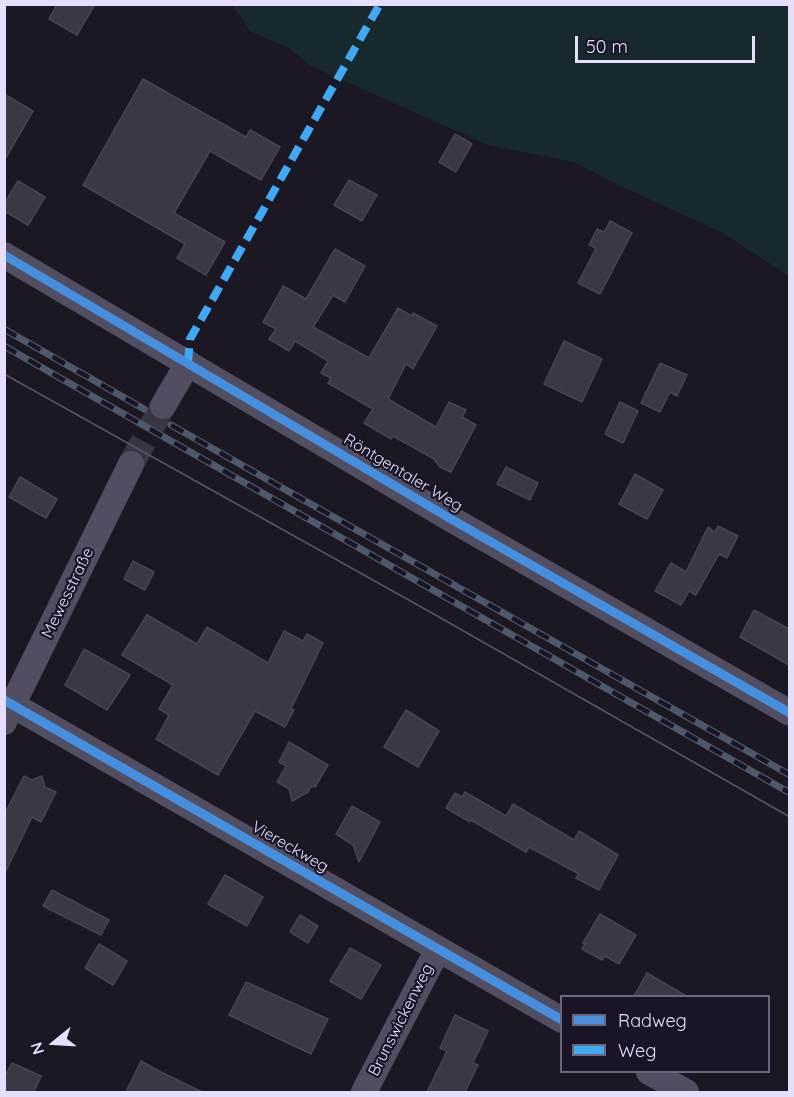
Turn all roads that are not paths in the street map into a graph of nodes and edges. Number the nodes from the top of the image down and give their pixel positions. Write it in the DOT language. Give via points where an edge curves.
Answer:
graph roads {
  1 [pos="4,255"];
  2 [pos="188,363"];
  3 [pos="163,406"];
  4 [pos="131,464"];
  5 [pos="7,709"];
  6 [pos="789,713"];
  7 [pos="438,949"];
  8 [pos="560,1019"];
  9 [pos="653,1073"];
  10 [pos="364,1092"];
  11 [pos="686,1092"];
  1 -- 2 [label="street, Röntgentaler Weg"];
  2 -- 3 [label="street"];
  2 -- 6 [label="street, Röntgentaler Weg"];
  4 -- 5 [label="street, Mewesstraße"];
  5 -- 7 [label="street, Viereckweg"];
  7 -- 8 [label="street, Viereckweg"];
  7 -- 10 [label="street, Brunswickenweg"];
  9 -- 11 [label="street"];
}
